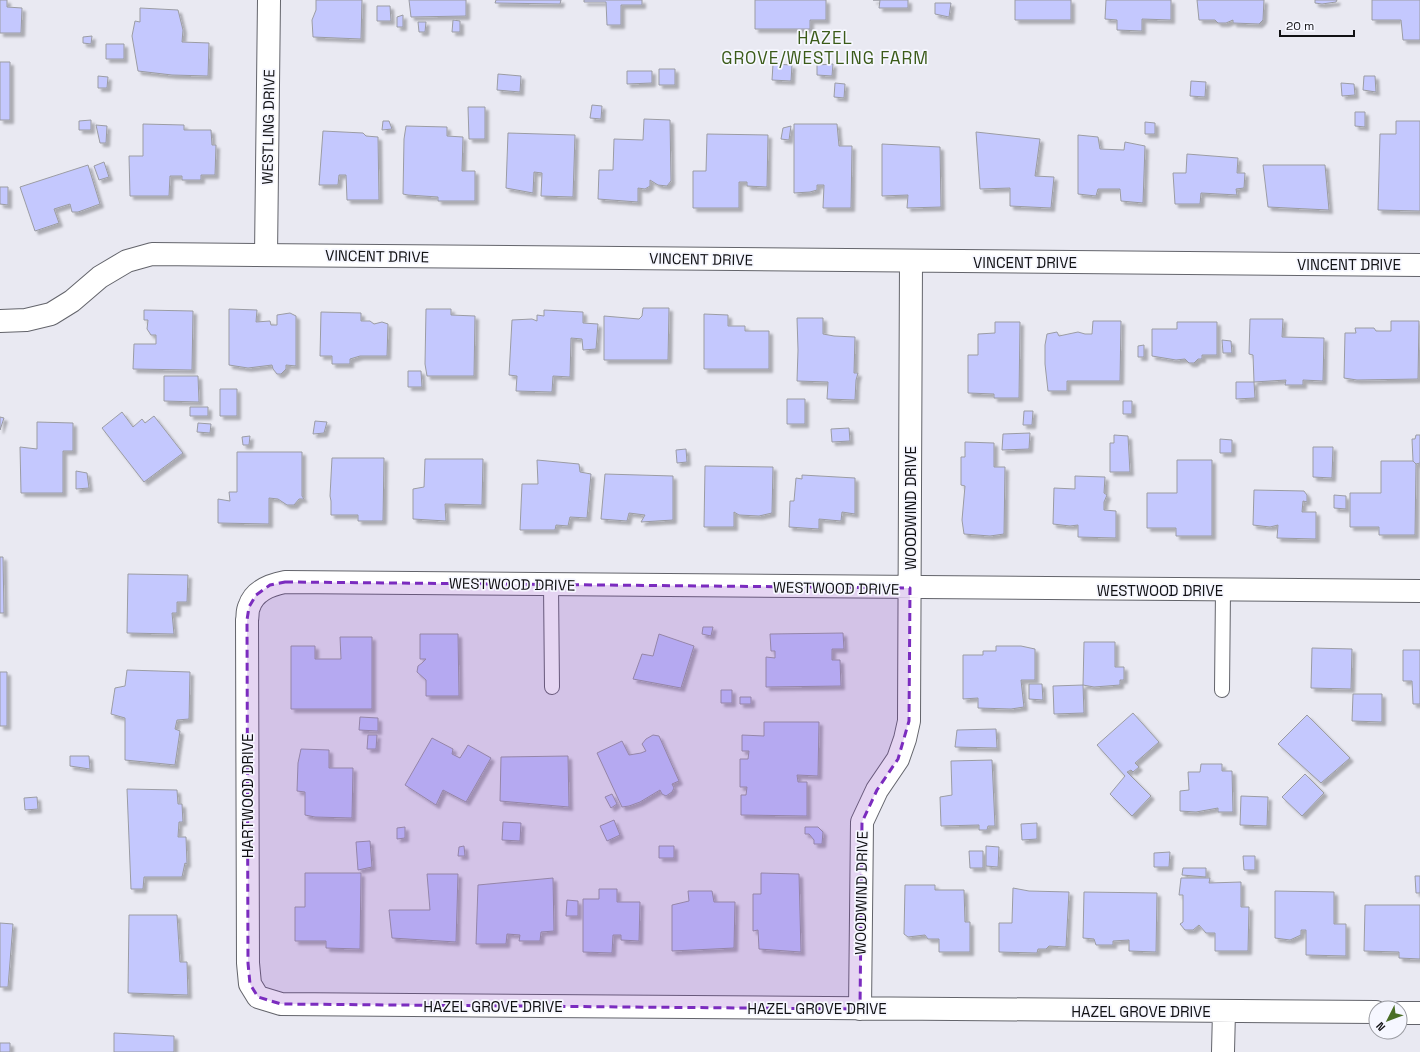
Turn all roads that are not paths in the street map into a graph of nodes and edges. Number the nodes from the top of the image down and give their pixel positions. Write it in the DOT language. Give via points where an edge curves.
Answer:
graph roads {
  1 [pos="269,0"];
  2 [pos="266,255"];
  3 [pos="911,261"];
  4 [pos="1420,265"];
  5 [pos="0,321"];
  6 [pos="551,585"];
  7 [pos="910,588"];
  8 [pos="1223,590"];
  9 [pos="1420,591"];
  10 [pos="256,595"];
  11 [pos="552,687"];
  12 [pos="1222,690"];
  13 [pos="258,997"];
  14 [pos="860,1009"];
  15 [pos="1224,1011"];
  16 [pos="1368,1012"];
  17 [pos="1408,1013"];
  18 [pos="1420,1013"];
  19 [pos="1223,1052"];
  1 -- 2 [label="street, WESTLING DRIVE"];
  2 -- 3 [label="street, VINCENT DRIVE"];
  2 -- 5 [label="street, VINCENT DRIVE" via="152,254 127,260 51,314 26,320"];
  3 -- 4 [label="street, VINCENT DRIVE"];
  3 -- 7 [label="street, WOODWIND DRIVE"];
  6 -- 7 [label="street, WESTWOOD DRIVE"];
  6 -- 10 [label="street, WESTWOOD DRIVE" via="285,582 270,585"];
  6 -- 11 [label="lane"];
  7 -- 8 [label="street, WESTWOOD DRIVE"];
  7 -- 14 [label="street, WOODWIND DRIVE" via="908,727 898,759 877,790 862,822"];
  8 -- 9 [label="street, WESTWOOD DRIVE"];
  8 -- 12 [label="lane"];
  10 -- 13 [label="street, HARTWOOD DRIVE" via="248,607 247,620 248,963 250,984"];
  13 -- 14 [label="street, HAZEL GROVE DRIVE" via="281,1004"];
  14 -- 15 [label="street, HAZEL GROVE DRIVE"];
  15 -- 16 [label="street, HAZEL GROVE DRIVE"];
  15 -- 19 [label="street"];
  17 -- 18 [label="street"];
}
